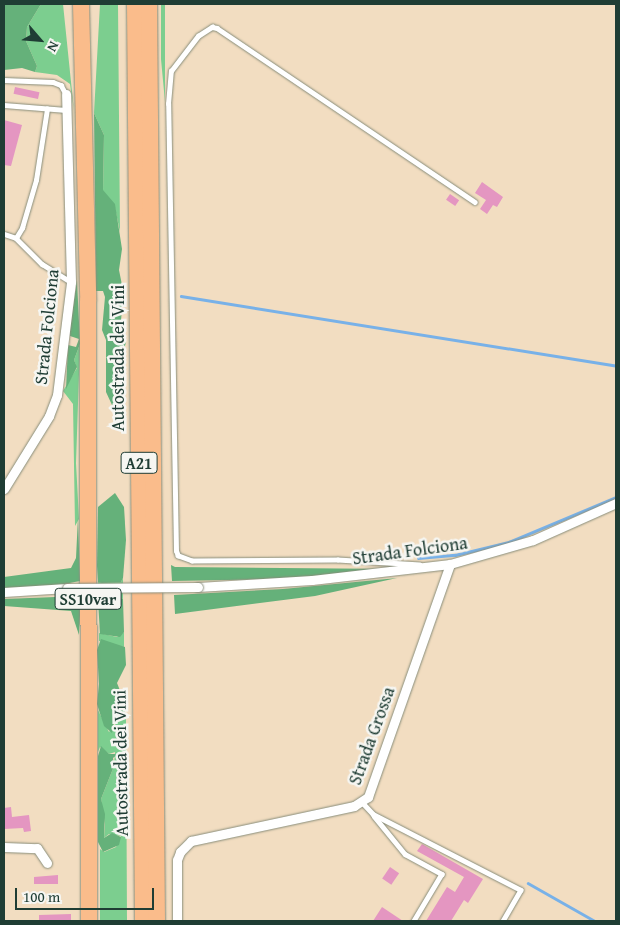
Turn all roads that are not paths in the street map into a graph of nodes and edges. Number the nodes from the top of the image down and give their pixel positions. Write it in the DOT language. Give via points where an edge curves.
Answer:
graph roads {
  1 [pos="135,4"];
  2 [pos="149,4"];
  3 [pos="81,7"];
  4 [pos="4,80"];
  5 [pos="66,94"];
  6 [pos="4,105"];
  7 [pos="47,109"];
  8 [pos="66,110"];
  9 [pos="475,202"];
  10 [pos="4,234"];
  11 [pos="16,238"];
  12 [pos="71,282"];
  13 [pos="4,489"];
  14 [pos="616,503"];
  15 [pos="450,564"];
  16 [pos="428,567"];
  17 [pos="4,592"];
  18 [pos="362,802"];
  19 [pos="373,814"];
  20 [pos="4,847"];
  21 [pos="47,863"];
  22 [pos="89,921"];
  23 [pos="143,921"];
  24 [pos="157,921"];
  25 [pos="177,921"];
  26 [pos="414,921"];
  27 [pos="503,921"];
  1 -- 23 [label="highway, Autostrada dei Vini / A21"];
  2 -- 24 [label="highway, Autostrada dei Vini / A21"];
  3 -- 22 [label="highway, SS10var" via="88,301"];
  4 -- 5 [label="lane" via="19,78 53,82 60,85"];
  5 -- 8 [label="street, Strada Folciona"];
  6 -- 7 [label="lane"];
  7 -- 8 [label="lane"];
  7 -- 11 [label="lane" via="36,180"];
  8 -- 12 [label="street, Strada Folciona"];
  9 -- 16 [label="lane" via="217,28 212,27 198,36 171,71 168,104 178,556 192,561 338,560 414,563"];
  10 -- 11 [label="lane"];
  11 -- 12 [label="lane" via="42,264"];
  12 -- 13 [label="street, Strada Folciona" via="54,404"];
  14 -- 15 [label="street, Strada Folciona" via="533,540"];
  15 -- 16 [label="street, Strada Folciona"];
  15 -- 18 [label="street, Strada Grossa" via="371,791"];
  16 -- 17 [label="street, Strada Folciona, bridge" via="312,580 198,587"];
  18 -- 19 [label="lane"];
  18 -- 25 [label="street, Strada Grossa" via="198,839 185,845 177,860"];
  19 -- 26 [label="lane" via="405,854 442,874"];
  19 -- 27 [label="lane" via="521,890"];
  20 -- 21 [label="street" via="37,848"];
}
